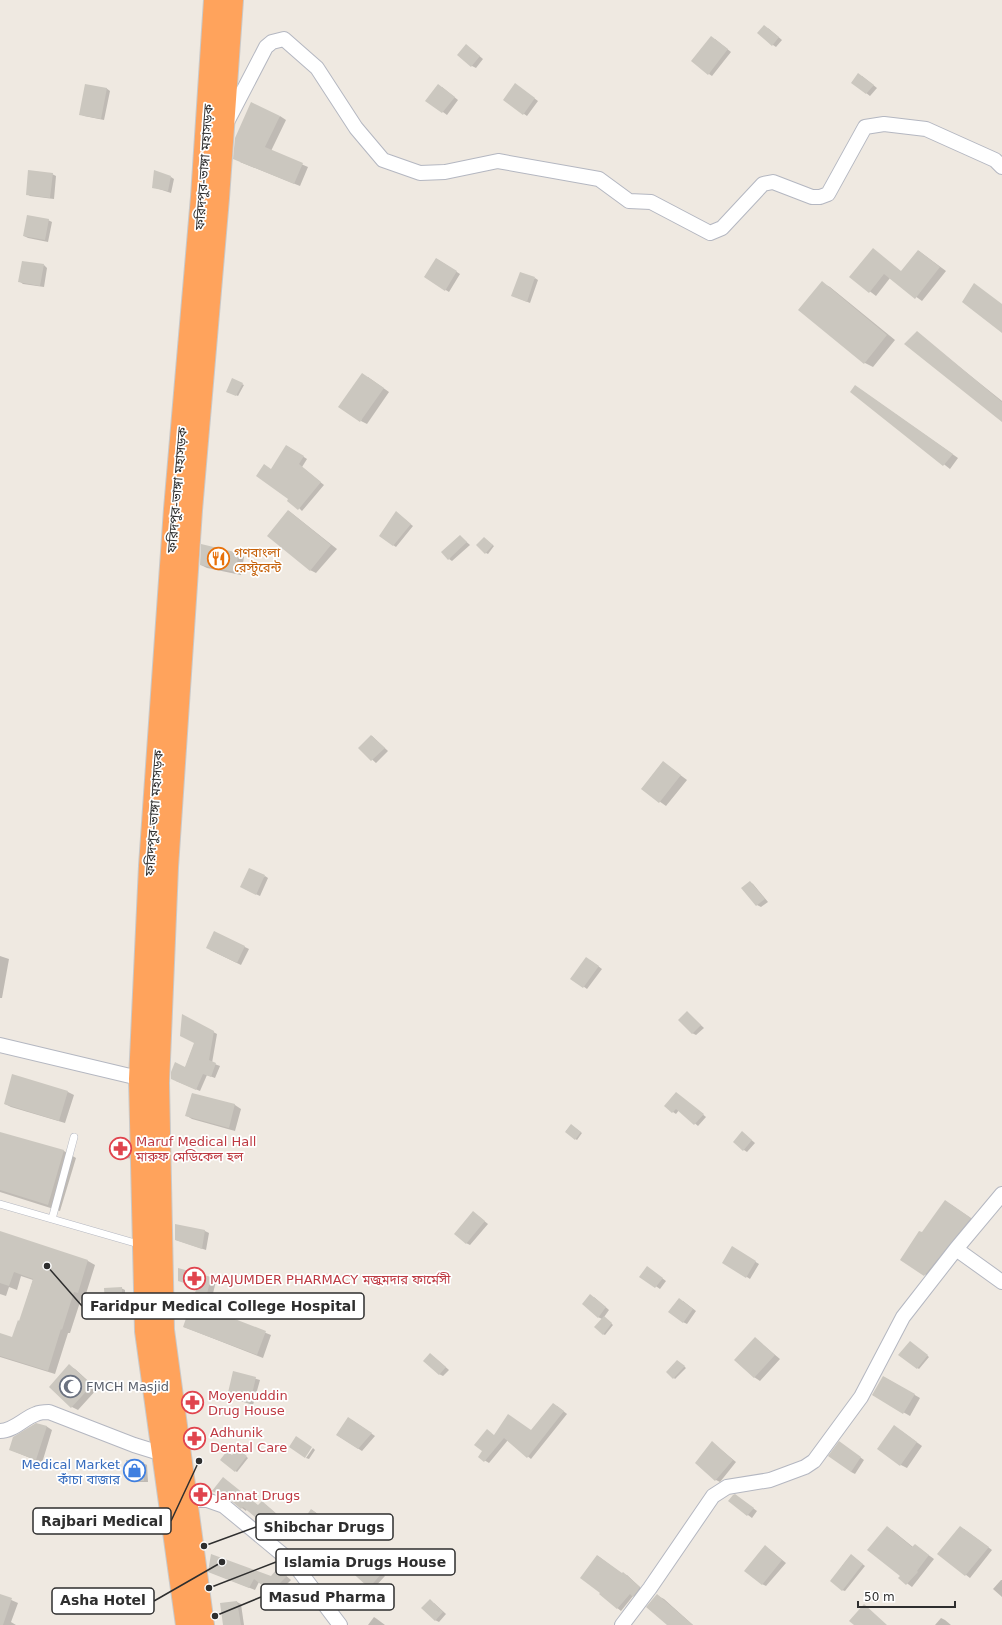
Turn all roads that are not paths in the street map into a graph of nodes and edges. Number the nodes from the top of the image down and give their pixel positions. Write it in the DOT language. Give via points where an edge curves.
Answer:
graph roads {
  1 [pos="215,0"];
  2 [pos="232,0"];
  3 [pos="215,131"];
  4 [pos="1002,167"];
  5 [pos="0,1045"];
  6 [pos="149,1081"];
  7 [pos="74,1138"];
  8 [pos="1002,1194"];
  9 [pos="0,1204"];
  10 [pos="52,1219"];
  11 [pos="152,1246"];
  12 [pos="956,1249"];
  13 [pos="1002,1282"];
  14 [pos="0,1430"];
  15 [pos="171,1453"];
  16 [pos="186,1500"];
  17 [pos="187,1625"];
  18 [pos="203,1625"];
  19 [pos="340,1625"];
  20 [pos="622,1625"];
  1 -- 3 [label="highway, ফরিদপুর-ভাঙ্গা মহাসড়ক"];
  2 -- 3 [label="highway, ফরিদপুর-ভাঙ্গা মহাসড়ক"];
  3 -- 4 [label="street" via="266,47 272,42 284,39 317,68 356,128 383,160 420,173 445,172 498,160 599,179 629,201 651,202 710,232 722,228 763,184 773,182 812,197 828,194 865,127 884,124 926,129 995,160"];
  3 -- 6 [label="highway, ফরিদপুর-ভাঙ্গা মহাসড়ক" via="174,516 150,866"];
  5 -- 6 [label="street"];
  6 -- 11 [label="highway, ফরিদপুর-ভাঙ্গা মহাসড়ক"];
  7 -- 10 [label="lane"];
  8 -- 12 [label="street"];
  9 -- 10 [label="lane"];
  10 -- 11 [label="lane"];
  11 -- 15 [label="highway, ফরিদপুর-ভাঙ্গা মহাসড়ক" via="146,1331"];
  12 -- 13 [label="street"];
  12 -- 20 [label="street" via="904,1317 861,1397 814,1461 770,1480 727,1487 713,1496"];
  14 -- 15 [label="street" via="4,1431 19,1424 36,1413 49,1412 134,1446"];
  15 -- 16 [label="highway, ফরিদপুর-ভাঙ্গা মহাসড়ক"];
  15 -- 17 [label="highway, ফরিদপুর-ভাঙ্গা মহাসড়ক"];
  16 -- 18 [label="highway, ফরিদপুর-ভাঙ্গা মহাসড়ক"];
  16 -- 19 [label="street" via="207,1500 224,1506 294,1564"];
}
